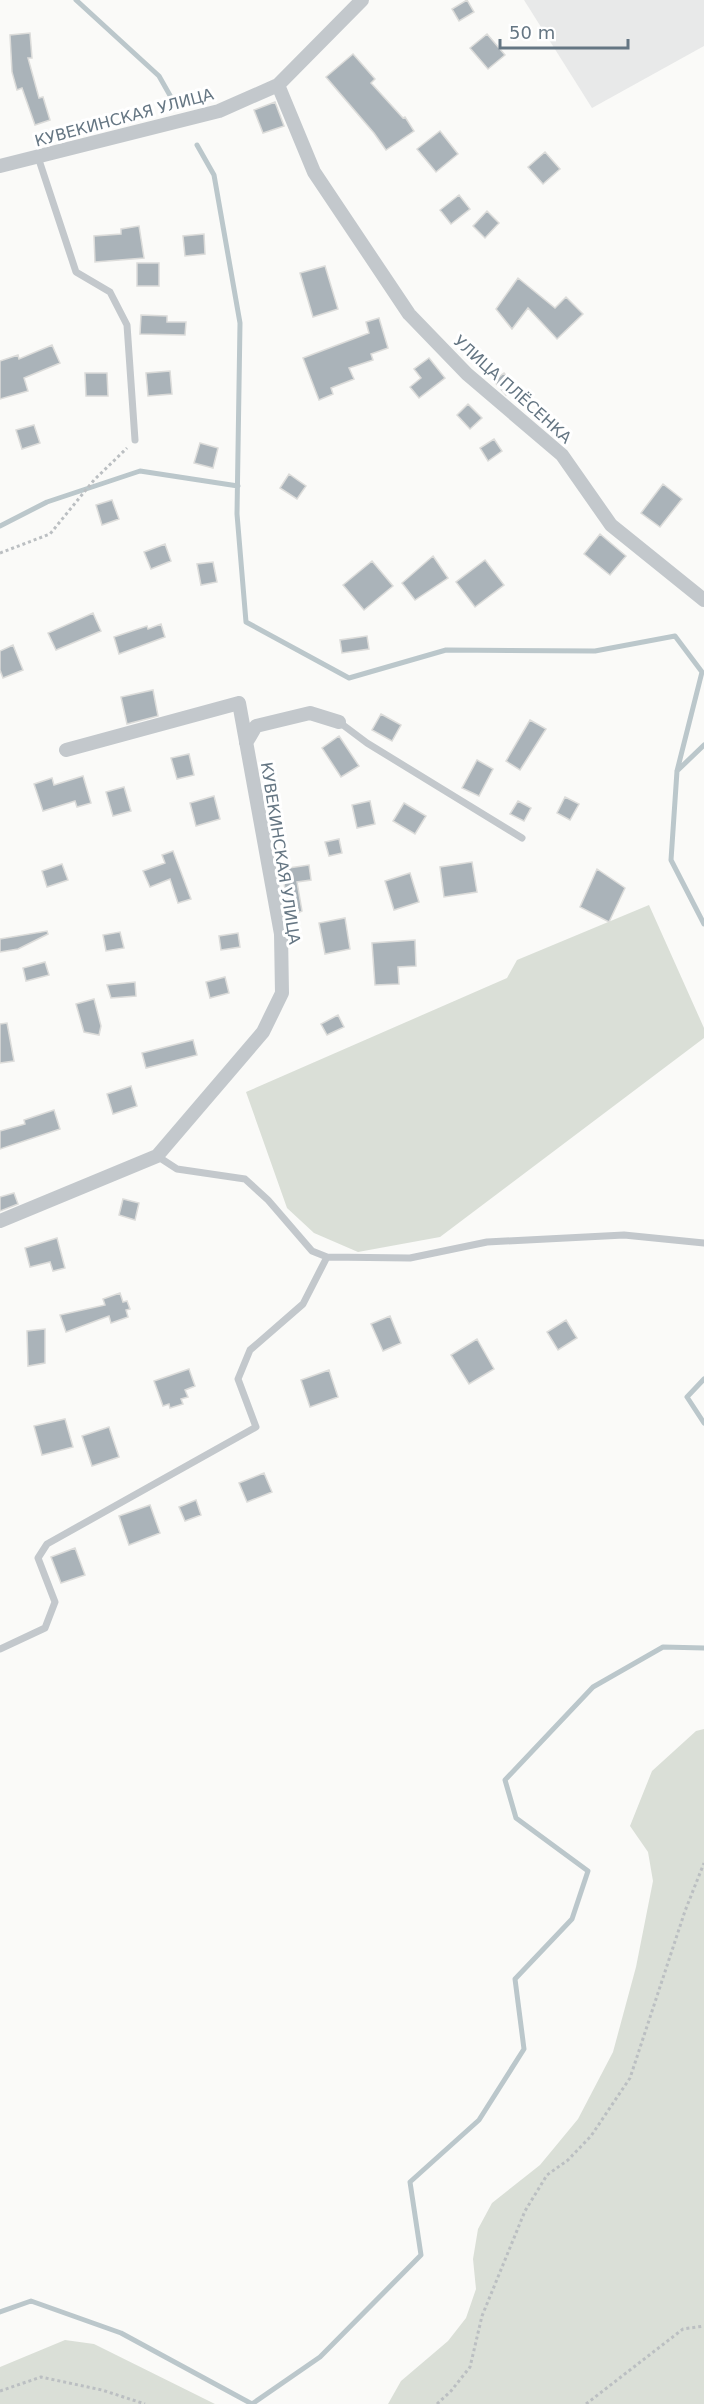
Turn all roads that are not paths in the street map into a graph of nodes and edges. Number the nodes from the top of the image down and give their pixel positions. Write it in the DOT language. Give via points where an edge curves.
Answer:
graph roads {
  1 [pos="362,0"];
  2 [pos="278,85"];
  3 [pos="38,157"];
  4 [pos="0,166"];
  5 [pos="135,441"];
  6 [pos="704,600"];
  7 [pos="339,722"];
  8 [pos="246,743"];
  9 [pos="66,750"];
  10 [pos="522,838"];
  11 [pos="157,1156"];
  12 [pos="0,1221"];
  13 [pos="704,1243"];
  14 [pos="327,1257"];
  15 [pos="0,1649"];
  1 -- 2 [label="street, КУВЕКИНСКАЯ УЛИЦА"];
  2 -- 3 [label="street, КУВЕКИНСКАЯ УЛИЦА" via="219,111"];
  2 -- 6 [label="street, УЛИЦА ПЛЁСЕНКА" via="314,172 409,314 467,374 562,455 611,525"];
  3 -- 4 [label="street, КУВЕКИНСКАЯ УЛИЦА"];
  3 -- 5 [label="lane" via="76,272 110,292 127,325"];
  7 -- 8 [label="street" via="310,712 256,726"];
  7 -- 10 [label="lane"];
  8 -- 9 [label="street, КУВЕКИНСКАЯ УЛИЦА" via="239,702"];
  8 -- 11 [label="street, КУВЕКИНСКАЯ УЛИЦА" via="281,934 282,993 263,1032"];
  11 -- 12 [label="street, КУВЕКИНСКАЯ УЛИЦА"];
  11 -- 14 [label="lane" via="177,1169 244,1179 268,1200 312,1251"];
  13 -- 14 [label="lane" via="624,1235 487,1242 410,1258"];
  14 -- 15 [label="lane" via="303,1304 250,1350 238,1379 256,1427 47,1544 38,1558 55,1602 45,1628"];
}
